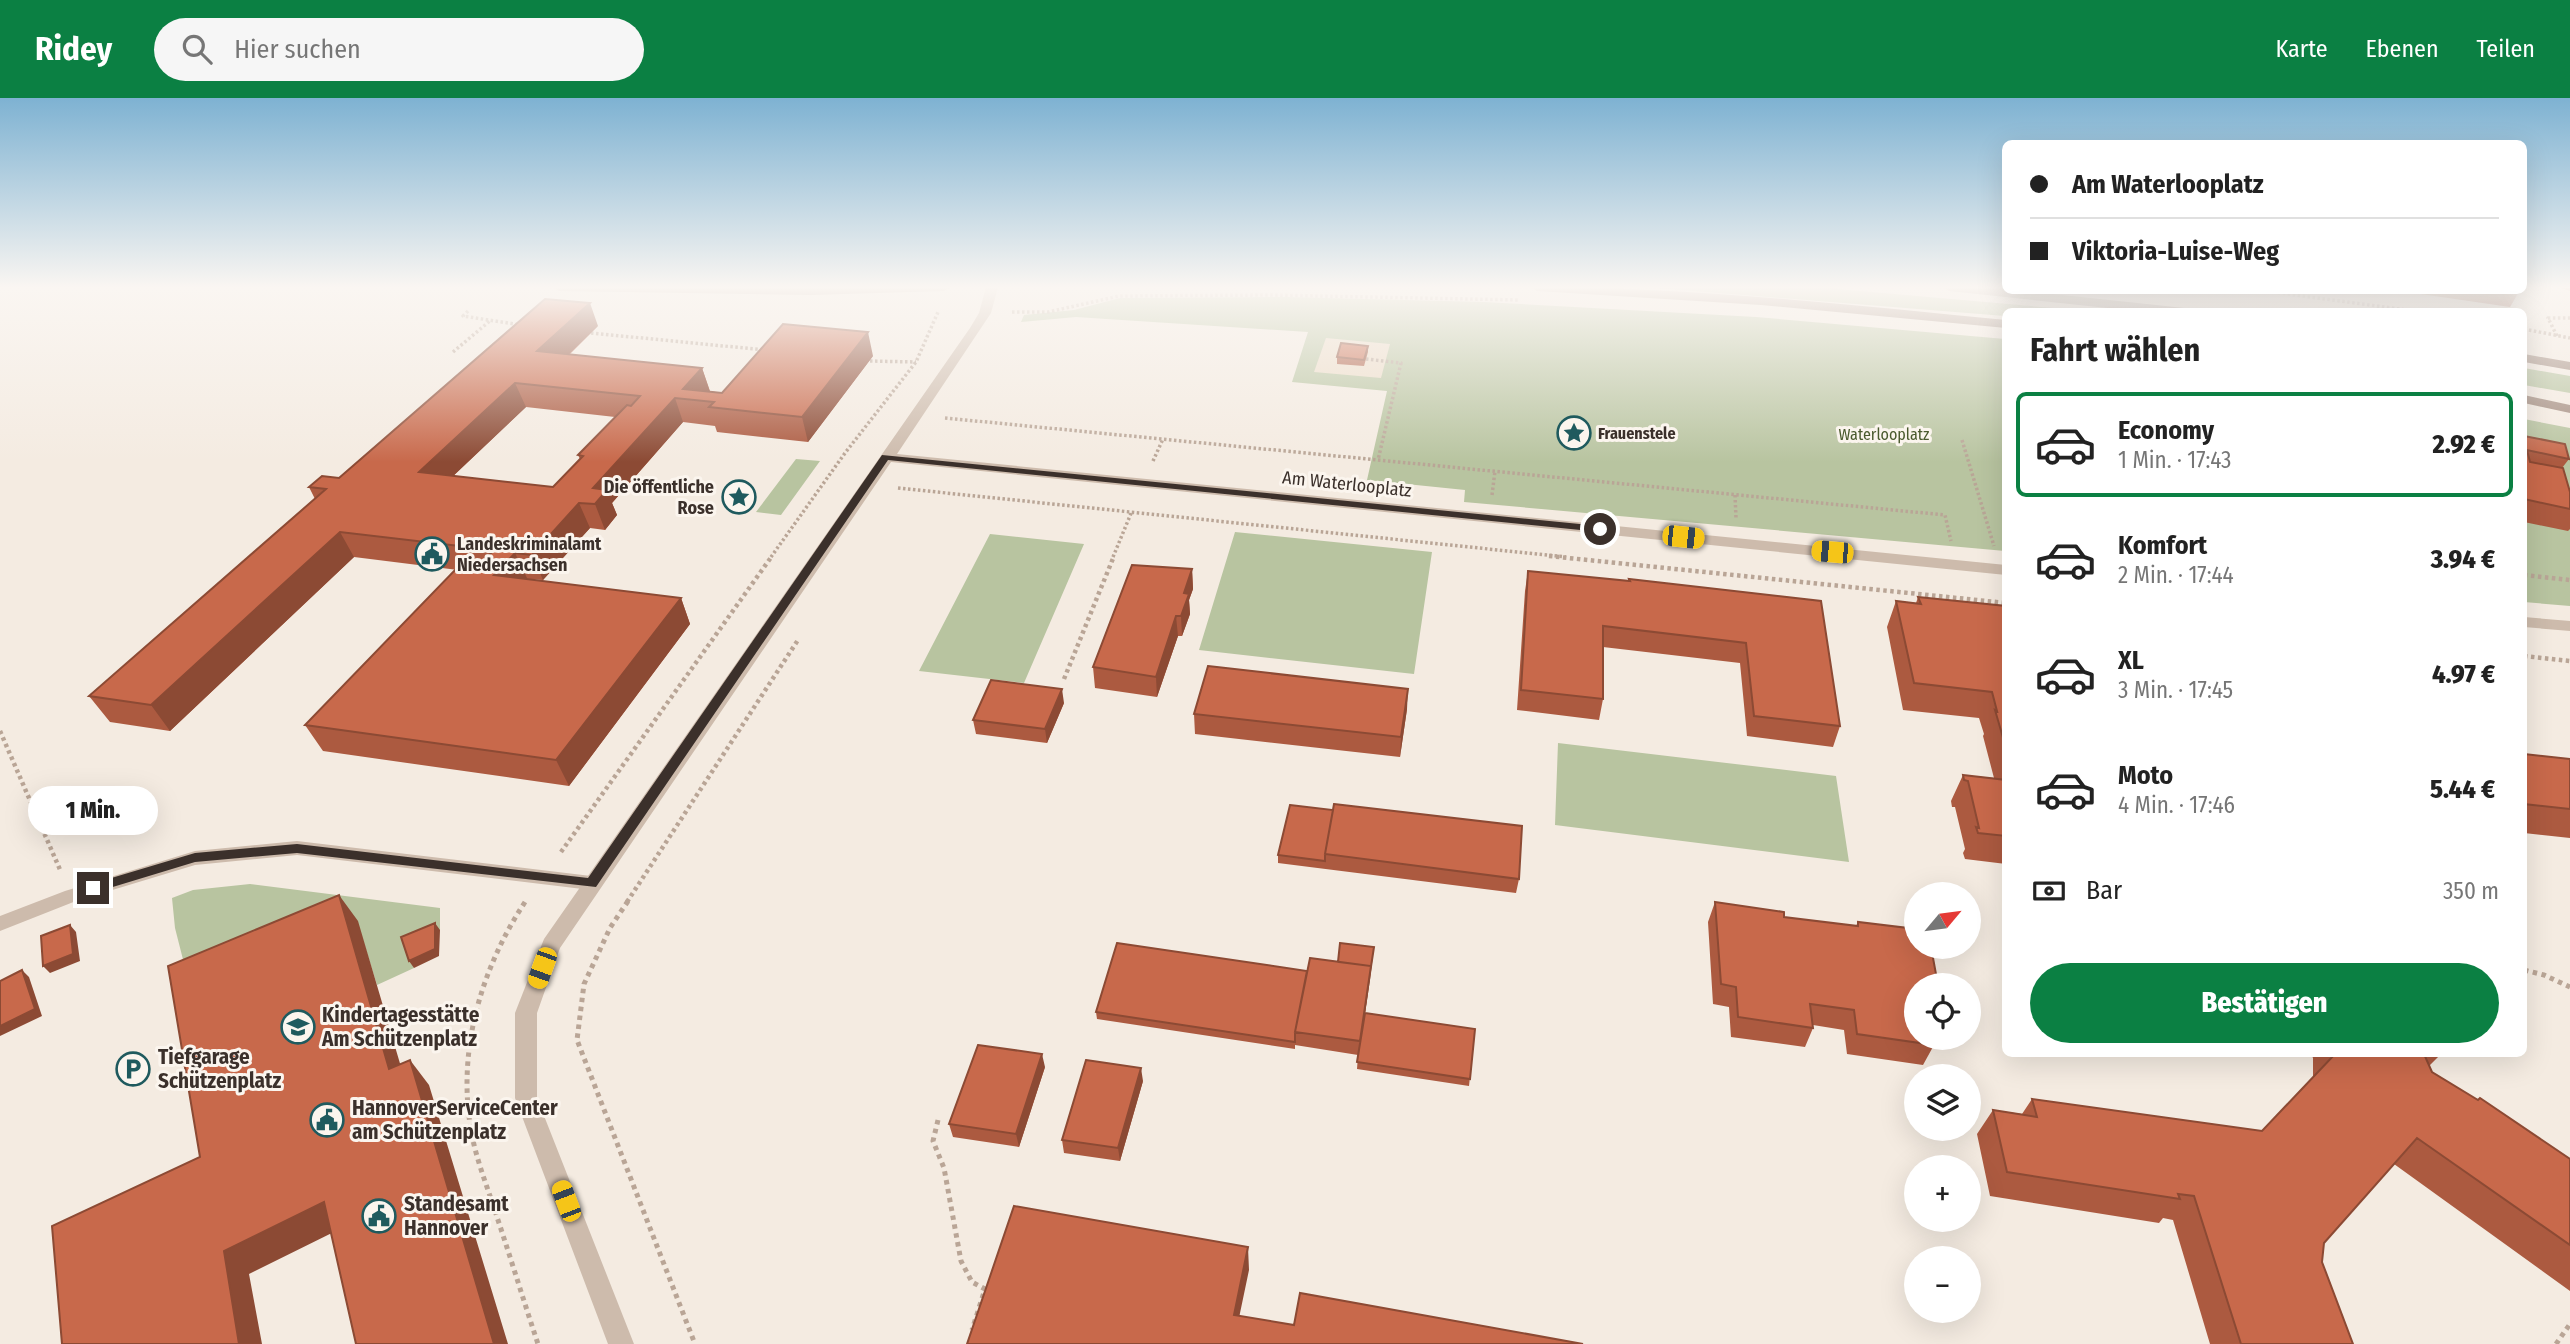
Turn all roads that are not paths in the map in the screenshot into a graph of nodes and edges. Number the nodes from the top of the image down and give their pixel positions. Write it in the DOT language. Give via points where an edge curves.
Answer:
graph roads {
  1 [pos="964,345"];
  2 [pos="2527,359"];
  3 [pos="2570,366"];
  4 [pos="2527,400"];
  5 [pos="2570,409"];
  6 [pos="886,457"];
  7 [pos="2002,570"];
  8 [pos="2527,622"];
  9 [pos="2570,626"];
  10 [pos="591,883"];
  11 [pos="0,924"];
  12 [pos="621,1344"];
  1 -- 6 [label="street"];
  2 -- 3 [label="main road"];
  4 -- 5 [label="main road"];
  6 -- 7 [label="street, Am Waterlooplatz"];
  6 -- 10 [label="street"];
  8 -- 9 [label="street"];
  10 -- 11 [label="lane" via="297,848 195,858 71,896"];
  10 -- 12 [label="street" via="551,945 526,1013 526,1098"];
}
